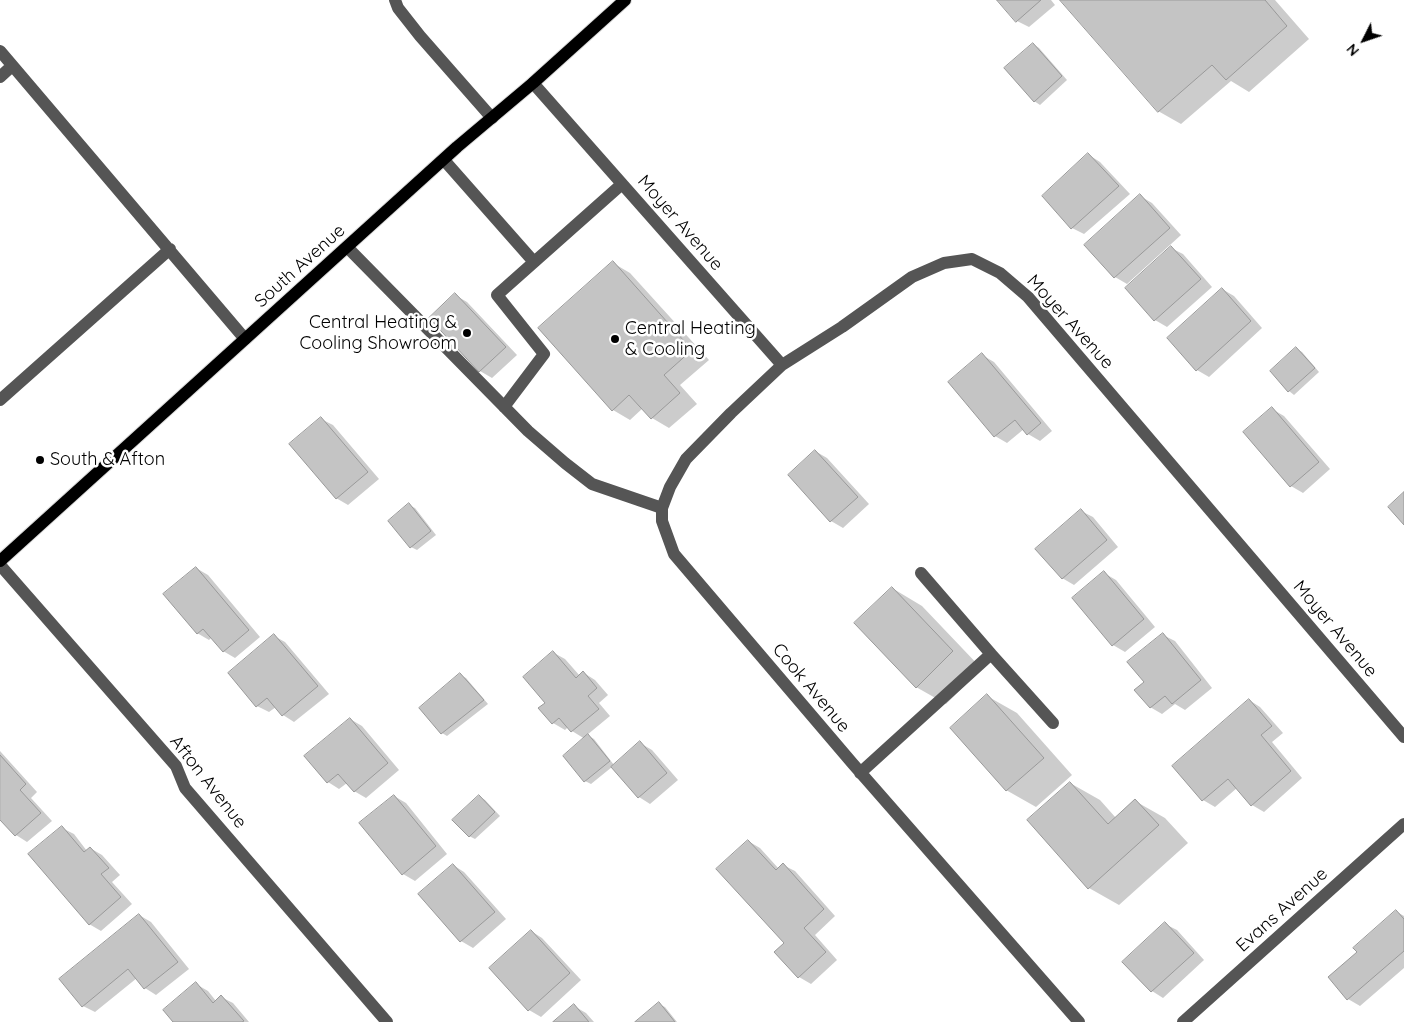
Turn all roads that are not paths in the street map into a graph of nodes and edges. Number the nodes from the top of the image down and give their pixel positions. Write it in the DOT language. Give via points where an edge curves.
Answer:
graph roads {
  1 [pos="396,0"];
  2 [pos="625,0"];
  3 [pos="0,51"];
  4 [pos="12,66"];
  5 [pos="0,76"];
  6 [pos="532,82"];
  7 [pos="492,118"];
  8 [pos="444,160"];
  9 [pos="622,184"];
  10 [pos="347,247"];
  11 [pos="170,249"];
  12 [pos="534,262"];
  13 [pos="246,339"];
  14 [pos="782,366"];
  15 [pos="0,400"];
  16 [pos="504,407"];
  17 [pos="662,508"];
  18 [pos="0,561"];
  19 [pos="0,565"];
  20 [pos="921,573"];
  21 [pos="991,654"];
  22 [pos="1053,723"];
  23 [pos="1404,737"];
  24 [pos="860,772"];
  25 [pos="1404,824"];
  26 [pos="387,1022"];
  27 [pos="1079,1022"];
  28 [pos="1183,1022"];
  1 -- 7 [label="street" via="398,8 420,36"];
  2 -- 6 [label="main road, South Avenue"];
  3 -- 4 [label="street"];
  4 -- 5 [label="street"];
  4 -- 11 [label="street"];
  6 -- 7 [label="main road, South Avenue"];
  6 -- 9 [label="street, Moyer Avenue"];
  7 -- 8 [label="main road, South Avenue"];
  8 -- 10 [label="main road, South Avenue"];
  8 -- 12 [label="street"];
  9 -- 12 [label="street"];
  9 -- 14 [label="street, Moyer Avenue"];
  10 -- 13 [label="main road, South Avenue"];
  10 -- 16 [label="street"];
  11 -- 13 [label="street"];
  11 -- 15 [label="street"];
  12 -- 16 [label="street" via="497,295 544,354"];
  13 -- 18 [label="main road, South Avenue"];
  14 -- 17 [label="street" via="686,459"];
  14 -- 23 [label="street, Moyer Avenue" via="912,277 944,264 972,260 1000,273 1028,297"];
  16 -- 17 [label="street" via="592,484"];
  17 -- 24 [label="street, Cook Avenue" via="662,521 674,554"];
  19 -- 26 [label="street, Afton Avenue" via="176,766 185,788"];
  20 -- 21 [label="street"];
  21 -- 22 [label="street"];
  21 -- 24 [label="street"];
  24 -- 27 [label="street, Cook Avenue"];
  25 -- 28 [label="street, Evans Avenue"];
}
